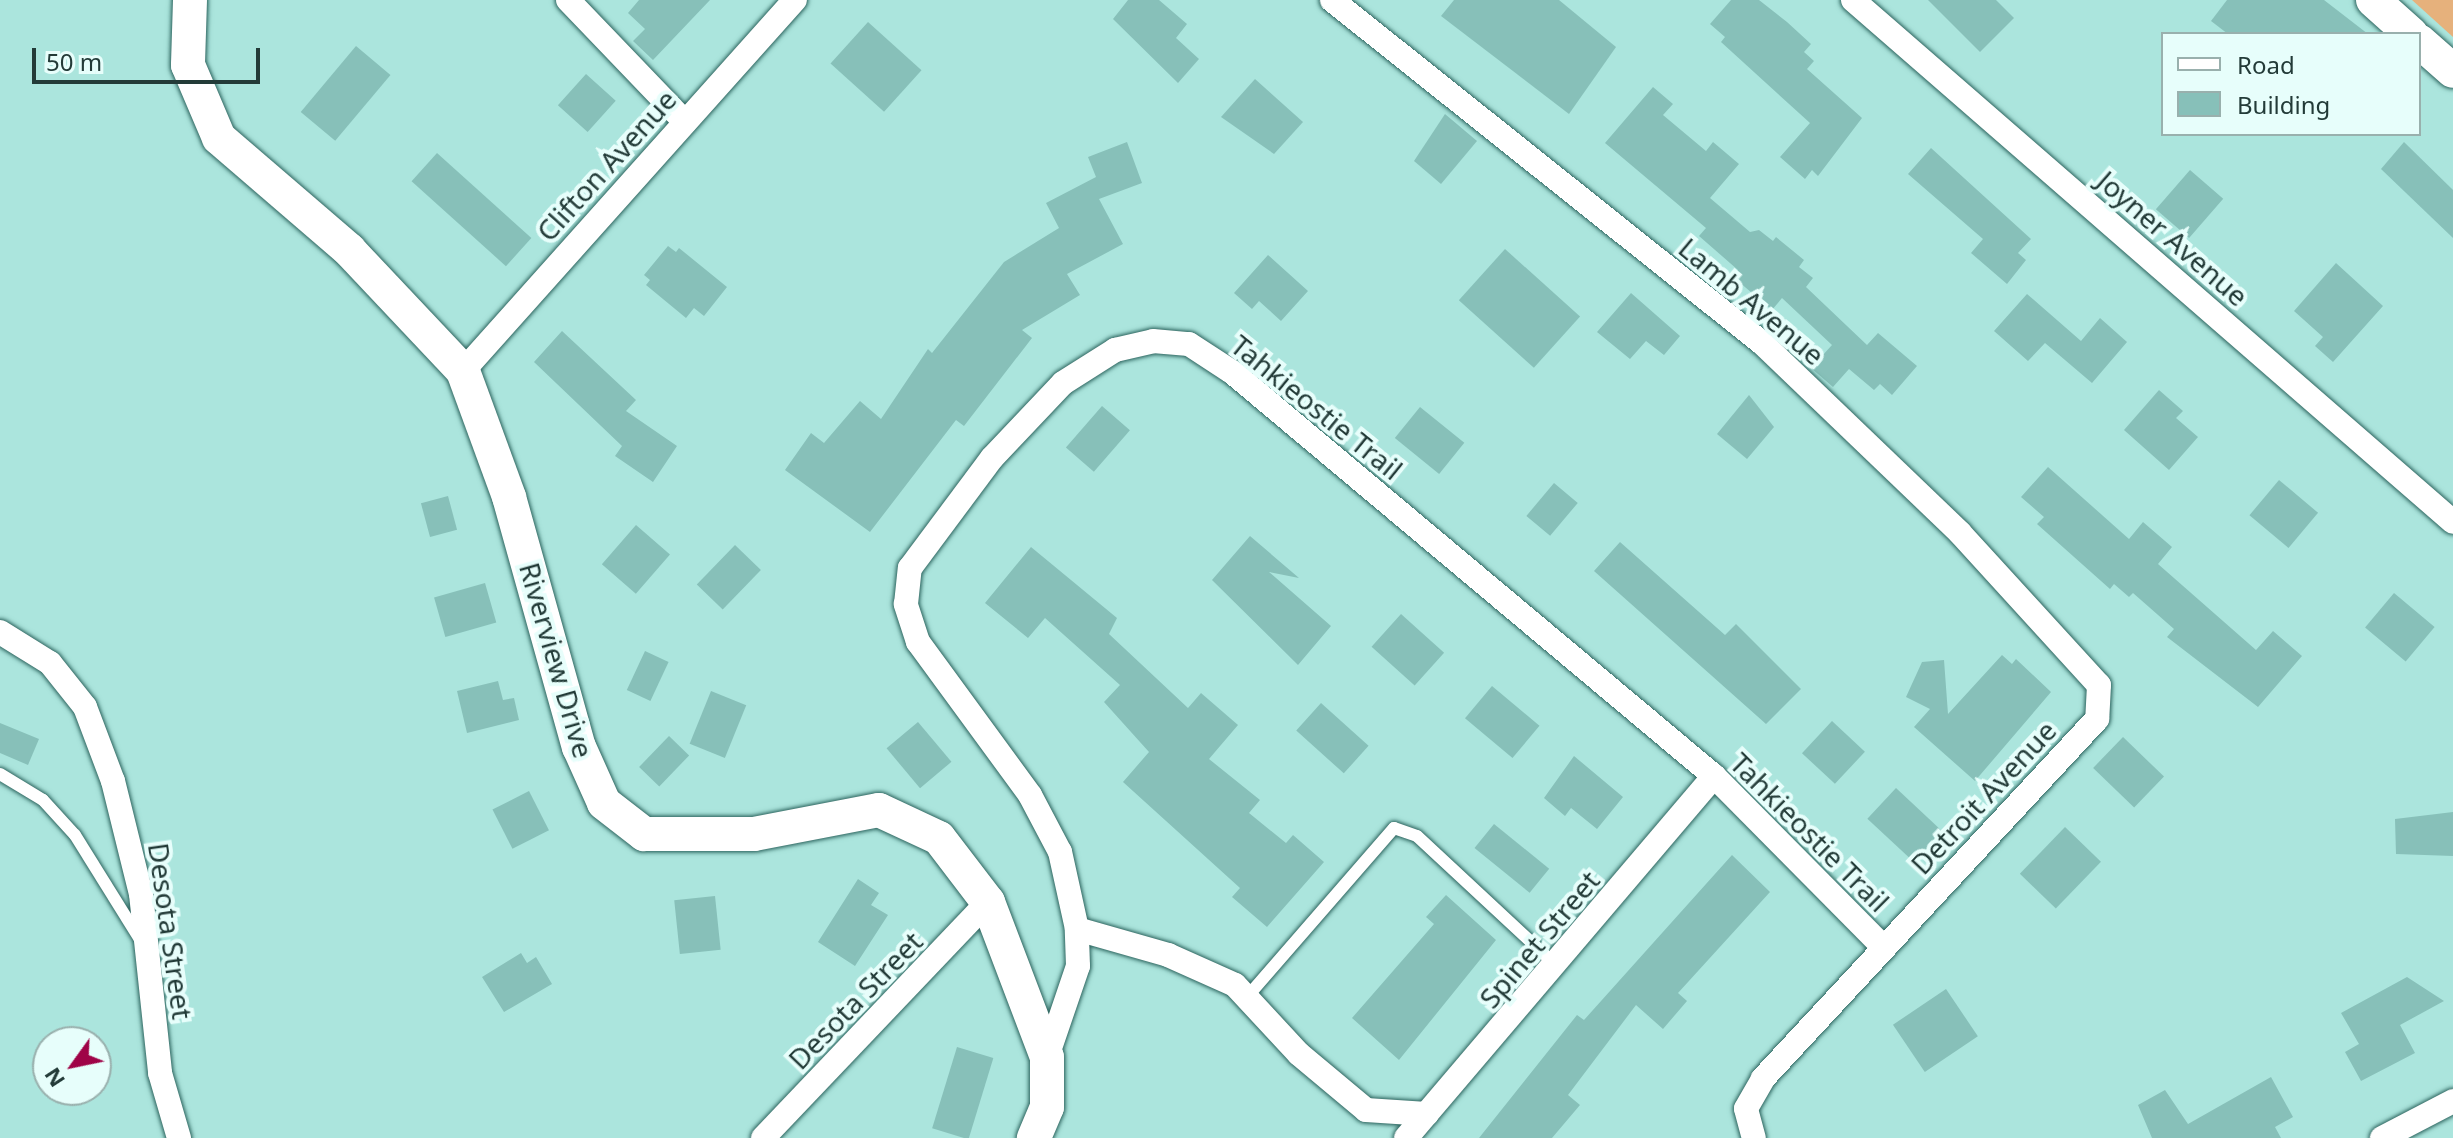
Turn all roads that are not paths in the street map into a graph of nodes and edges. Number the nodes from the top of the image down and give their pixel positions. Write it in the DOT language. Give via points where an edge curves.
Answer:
graph roads {
  1 [pos="190,0"];
  2 [pos="568,0"];
  3 [pos="795,0"];
  4 [pos="1332,0"];
  5 [pos="1853,0"];
  6 [pos="2373,0"];
  7 [pos="2409,32"];
  8 [pos="2421,43"];
  9 [pos="2453,71"];
  10 [pos="685,122"];
  11 [pos="463,371"];
  12 [pos="2453,522"];
  13 [pos="0,632"];
  14 [pos="2099,685"];
  15 [pos="0,774"];
  16 [pos="1714,776"];
  17 [pos="988,902"];
  18 [pos="1077,929"];
  19 [pos="1884,948"];
  20 [pos="149,959"];
  21 [pos="1556,965"];
  22 [pos="1247,997"];
  23 [pos="1047,1057"];
  24 [pos="2453,1101"];
  25 [pos="1427,1114"];
  26 [pos="1746,1134"];
  27 [pos="179,1138"];
  28 [pos="763,1138"];
  29 [pos="1034,1138"];
  30 [pos="1406,1138"];
  31 [pos="2382,1138"];
  1 -- 11 [label="street, Riverview Drive" via="188,65 219,138 349,250"];
  2 -- 10 [label="street"];
  3 -- 10 [label="street, Clifton Avenue"];
  4 -- 14 [label="street, Lamb Avenue" via="1762,343 1960,533"];
  5 -- 12 [label="street, Joyner Avenue"];
  6 -- 7 [label="street"];
  8 -- 9 [label="street"];
  10 -- 11 [label="street, Clifton Avenue"];
  11 -- 17 [label="street, Riverview Drive" via="509,497 579,747 604,803 644,834 679,835 754,834 879,810 939,838"];
  13 -- 20 [label="street, Desota Street" via="50,663 85,707 130,841"];
  14 -- 19 [label="street, Detroit Avenue" via="2097,719"];
  15 -- 20 [label="lane" via="43,800 75,835 116,894"];
  16 -- 18 [label="street, Tahkieostie Trail" via="1232,372 1189,344 1153,341 1115,350 1063,383 992,458 910,568 906,604 918,642 1030,795 1060,852"];
  16 -- 19 [label="street, Tahkieostie Trail"];
  16 -- 21 [label="street, Spinet Street"];
  17 -- 23 [label="street, Riverview Drive"];
  17 -- 28 [label="street, Desota Street"];
  18 -- 22 [label="street" via="1168,955 1235,985"];
  18 -- 23 [label="street, Tahkieostie Trail" via="1078,966"];
  19 -- 26 [label="street, Detroit Avenue" via="1755,1089"];
  20 -- 27 [label="street, Desota Street" via="160,1073"];
  21 -- 22 [label="lane" via="1417,836 1394,828"];
  21 -- 25 [label="street, Spinet Street"];
  22 -- 25 [label="street" via="1299,1054 1366,1110"];
  23 -- 29 [label="street, Riverview Drive" via="1047,1107"];
  24 -- 31 [label="street"];
  25 -- 30 [label="street, Spinet Street"];
}
